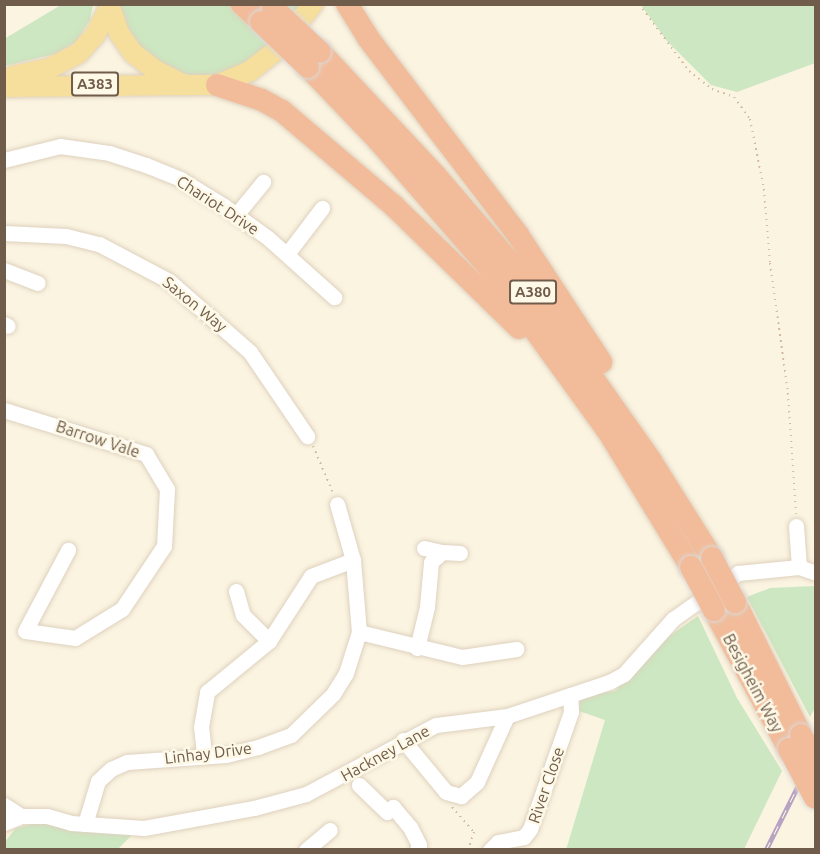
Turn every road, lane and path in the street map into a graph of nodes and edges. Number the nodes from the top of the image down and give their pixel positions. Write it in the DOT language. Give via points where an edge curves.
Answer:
graph roads {
  1 [pos="242,4"];
  2 [pos="314,4"];
  3 [pos="347,4"];
  4 [pos="639,4"];
  5 [pos="110,6"];
  6 [pos="268,11"];
  7 [pos="314,60"];
  8 [pos="4,77"];
  9 [pos="185,85"];
  10 [pos="217,85"];
  11 [pos="4,87"];
  12 [pos="4,160"];
  13 [pos="263,182"];
  14 [pos="322,208"];
  15 [pos="236,215"];
  16 [pos="4,233"];
  17 [pos="287,254"];
  18 [pos="4,270"];
  19 [pos="38,283"];
  20 [pos="334,297"];
  21 [pos="4,410"];
  22 [pos="608,431"];
  23 [pos="307,436"];
  24 [pos="651,461"];
  25 [pos="337,504"];
  26 [pos="796,526"];
  27 [pos="423,548"];
  28 [pos="68,550"];
  29 [pos="442,552"];
  30 [pos="460,553"];
  31 [pos="353,560"];
  32 [pos="701,562"];
  33 [pos="799,567"];
  34 [pos="816,573"];
  35 [pos="236,591"];
  36 [pos="359,632"];
  37 [pos="269,641"];
  38 [pos="417,648"];
  39 [pos="516,649"];
  40 [pos="570,695"];
  41 [pos="507,716"];
  42 [pos="403,740"];
  43 [pos="795,742"];
  44 [pos="204,754"];
  45 [pos="816,762"];
  46 [pos="359,785"];
  47 [pos="446,792"];
  48 [pos="815,798"];
  49 [pos="4,805"];
  50 [pos="21,816"];
  51 [pos="4,823"];
  52 [pos="85,824"];
  53 [pos="330,830"];
  54 [pos="306,849"];
  55 [pos="417,849"];
  56 [pos="468,849"];
  57 [pos="490,849"];
  1 -- 6 [label="highway, A380"];
  2 -- 10 [label="main road" via="262,63"];
  3 -- 24 [label="highway, A380" via="551,284 628,407"];
  4 -- 26 [label="path" via="689,71 712,89 734,98 750,119 764,189 766,234 788,393"];
  5 -- 8 [label="main road, A383" via="95,35 78,54 50,68"];
  5 -- 9 [label="main road" via="133,53"];
  6 -- 7 [label="highway, A380, bridge"];
  7 -- 22 [label="highway, A380" via="492,271"];
  7 -- 24 [label="highway, A380" via="422,160 519,273"];
  9 -- 10 [label="main road"];
  9 -- 11 [label="main road, A383"];
  10 -- 22 [label="highway, A380" via="282,111 393,205 504,311"];
  12 -- 15 [label="street, Chariot Drive" via="60,146 109,153 180,179"];
  13 -- 15 [label="street"];
  14 -- 17 [label="street"];
  15 -- 17 [label="street, Chariot Drive"];
  16 -- 23 [label="street, Saxon Way" via="66,236 99,244 169,281 250,352"];
  17 -- 20 [label="street, Chariot Drive"];
  18 -- 19 [label="street"];
  21 -- 28 [label="street, Barrow Vale" via="146,454 167,489 164,546 123,609 75,638 25,631"];
  22 -- 32 [label="highway, A380"];
  23 -- 25 [label="path"];
  24 -- 32 [label="highway, A380"];
  25 -- 31 [label="street, Linhay Drive"];
  26 -- 33 [label="street"];
  27 -- 29 [label="street"];
  29 -- 30 [label="street"];
  29 -- 38 [label="street" via="431,562 427,607"];
  31 -- 36 [label="street, Linhay Drive"];
  31 -- 37 [label="street" via="311,576"];
  32 -- 43 [label="highway, Besigheim Way / A380, bridge"];
  33 -- 34 [label="street, Hackney Lane"];
  33 -- 40 [label="street, Hackney Lane" via="738,573 673,619 624,674"];
  35 -- 37 [label="street" via="243,615"];
  36 -- 38 [label="street"];
  36 -- 44 [label="street, Linhay Drive" via="346,674 333,694 291,735 226,754"];
  37 -- 44 [label="street" via="207,692 201,727"];
  38 -- 39 [label="street" via="472,658"];
  40 -- 41 [label="street, Hackney Lane"];
  40 -- 57 [label="street, River Close" via="571,712 530,829 524,837 498,842"];
  41 -- 42 [label="street, Hackney Lane" via="436,725"];
  41 -- 47 [label="street" via="477,782 461,796"];
  42 -- 47 [label="street"];
  42 -- 52 [label="street, Hackney Lane" via="338,780 306,794 254,808 144,828"];
  43 -- 45 [label="highway, Besigheim Way / A380, bridge"];
  43 -- 48 [label="highway, Besigheim Way / A380, bridge"];
  44 -- 52 [label="street, Linhay Drive" via="127,762 111,769 98,781"];
  46 -- 55 [label="street" via="387,812 393,807 410,827 419,845"];
  47 -- 56 [label="path" via="446,800 474,832"];
  49 -- 50 [label="street"];
  50 -- 51 [label="street, Hackney Lane"];
  50 -- 52 [label="street, Hackney Lane" via="47,816"];
  53 -- 54 [label="street"];
}
